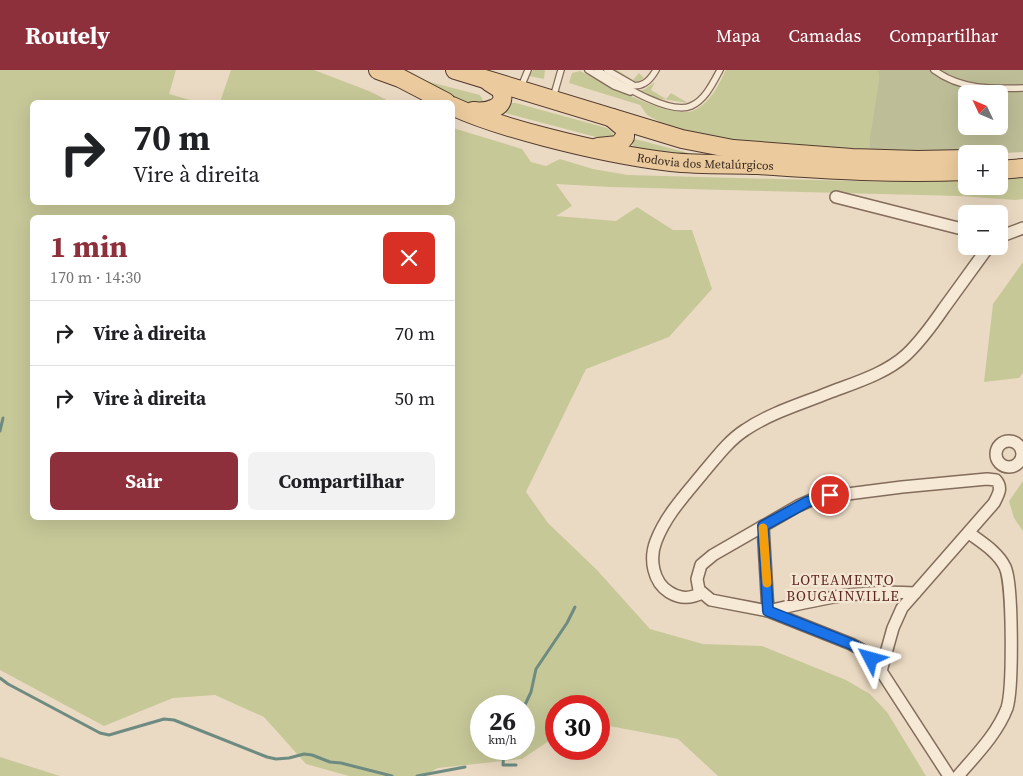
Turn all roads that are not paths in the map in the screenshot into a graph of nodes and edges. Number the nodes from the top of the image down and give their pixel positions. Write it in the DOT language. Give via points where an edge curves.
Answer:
graph roads {
  1 [pos="378,70"];
  2 [pos="455,70"];
  3 [pos="528,70"];
  4 [pos="561,70"];
  5 [pos="588,70"];
  6 [pos="597,70"];
  7 [pos="607,70"];
  8 [pos="656,70"];
  9 [pos="720,70"];
  10 [pos="934,70"];
  11 [pos="483,79"];
  12 [pos="619,83"];
  13 [pos="635,86"];
  14 [pos="1023,88"];
  15 [pos="520,90"];
  16 [pos="643,96"];
  17 [pos="442,100"];
  18 [pos="553,100"];
  19 [pos="457,108"];
  20 [pos="612,118"];
  21 [pos="584,148"];
  22 [pos="1023,156"];
  23 [pos="1008,157"];
  24 [pos="958,159"];
  25 [pos="1023,168"];
  26 [pos="1008,169"];
  27 [pos="958,171"];
  28 [pos="836,197"];
  29 [pos="958,228"];
  30 [pos="1023,228"];
  31 [pos="1008,233"];
  32 [pos="982,255"];
  33 [pos="1002,466"];
  34 [pos="996,480"];
  35 [pos="763,526"];
  36 [pos="969,533"];
  37 [pos="702,593"];
  38 [pos="915,593"];
  39 [pos="768,611"];
  40 [pos="881,671"];
  41 [pos="949,776"];
  42 [pos="958,776"];
  1 -- 17 [label="main road"];
  2 -- 11 [label="main road, Rodovia dos Metalúrgicos"];
  3 -- 15 [label="lane"];
  4 -- 18 [label="lane"];
  5 -- 16 [label="lane" via="614,86"];
  6 -- 12 [label="lane"];
  7 -- 13 [label="lane"];
  8 -- 13 [label="lane" via="646,83"];
  9 -- 16 [label="lane" via="700,100 686,108"];
  10 -- 14 [label="lane" via="950,80 971,86"];
  11 -- 15 [label="main road, Rodovia dos Metalúrgicos"];
  11 -- 19 [label="main road" via="500,89 502,97 496,109 484,112"];
  12 -- 13 [label="lane"];
  12 -- 16 [label="lane"];
  15 -- 18 [label="main road, Rodovia dos Metalúrgicos"];
  18 -- 20 [label="main road, Rodovia dos Metalúrgicos"];
  19 -- 21 [label="main road, Rodovia dos Metalúrgicos" via="504,126"];
  20 -- 21 [label="main road" via="625,129 623,141 612,146"];
  20 -- 24 [label="main road, Rodovia dos Metalúrgicos" via="682,139 733,149 852,158"];
  21 -- 27 [label="main road, Rodovia dos Metalúrgicos" via="674,162 886,172"];
  22 -- 23 [label="main road"];
  25 -- 26 [label="main road"];
  28 -- 29 [label="street"];
  30 -- 31 [label="street"];
  32 -- 37 [label="street" via="930,327 894,364 760,421 722,450 668,516 654,545 653,569 662,587 683,598"];
  33 -- 34 [label="street"];
  34 -- 35 [label="street" via="823,496"];
  34 -- 36 [label="street" via="1000,486 998,497"];
  35 -- 37 [label="street" via="701,565 697,586"];
  35 -- 39 [label="street"];
  36 -- 38 [label="street"];
  36 -- 42 [label="street" via="995,554 1006,568 1010,587 1011,681 1007,707 1001,720"];
  37 -- 39 [label="street" via="719,603"];
  38 -- 39 [label="street" via="866,592"];
  38 -- 40 [label="street" via="898,617"];
  39 -- 40 [label="street" via="851,644 862,650"];
  40 -- 41 [label="street"];
}
